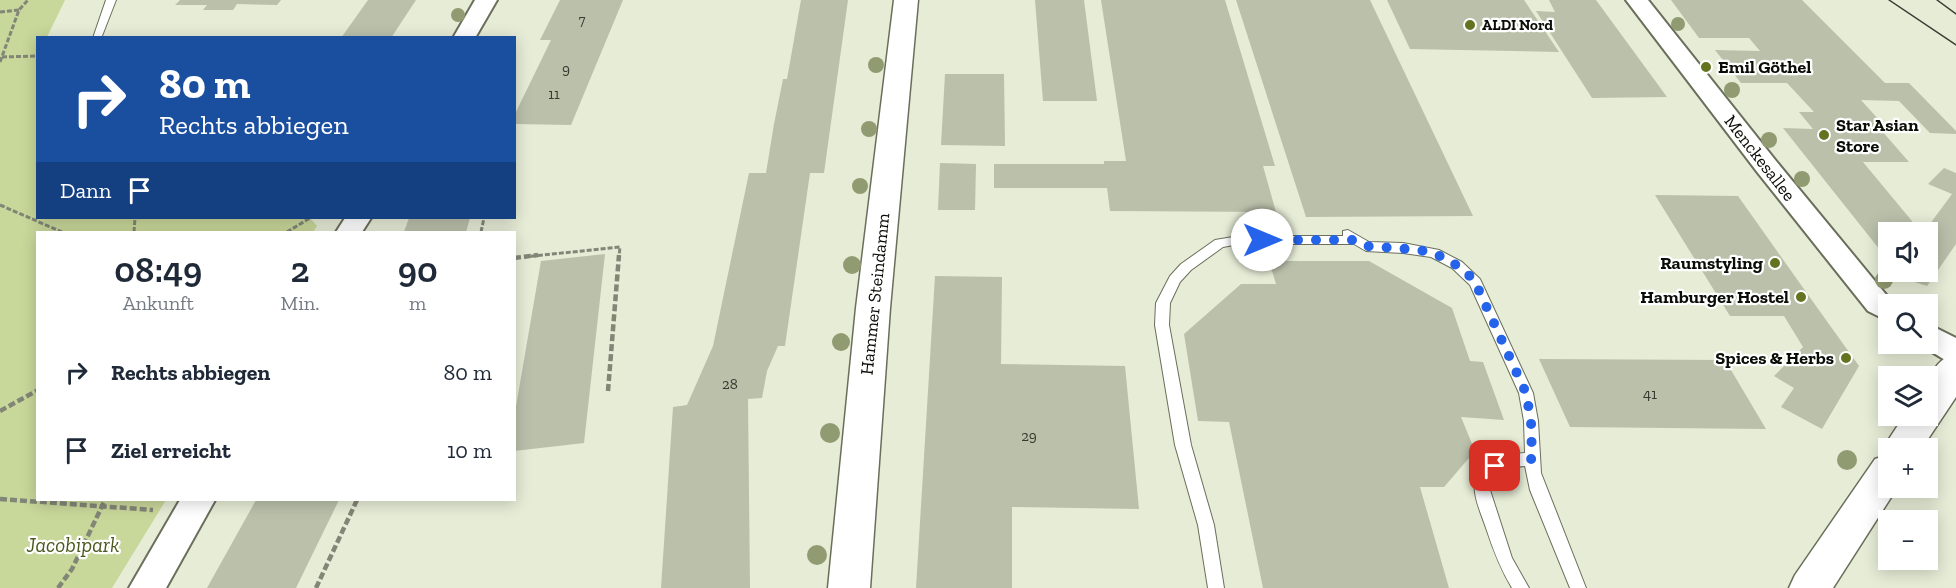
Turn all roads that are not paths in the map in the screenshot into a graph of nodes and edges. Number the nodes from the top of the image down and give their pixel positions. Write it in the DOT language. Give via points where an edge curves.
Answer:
graph roads {
  1 [pos="111,0"];
  2 [pos="486,0"];
  3 [pos="906,0"];
  4 [pos="1637,0"];
  5 [pos="97,36"];
  6 [pos="465,36"];
  7 [pos="1878,304"];
  8 [pos="1938,340"];
  9 [pos="1956,352"];
  10 [pos="1956,368"];
  11 [pos="1938,396"];
  12 [pos="1532,459"];
  13 [pos="1878,485"];
  14 [pos="194,507"];
  15 [pos="147,588"];
  16 [pos="849,588"];
  17 [pos="1216,588"];
  18 [pos="1521,588"];
  19 [pos="1578,588"];
  20 [pos="1810,588"];
  1 -- 5 [label="lane"];
  2 -- 6 [label="street"];
  3 -- 16 [label="street, Hammer Steindamm" via="874,297"];
  4 -- 7 [label="street, Menckesallee"];
  8 -- 9 [label="street"];
  10 -- 11 [label="street"];
  12 -- 17 [label="lane" via="1526,393 1475,282 1457,265 1434,253 1366,246 1350,237 1220,243 1175,279 1163,303 1162,325 1183,445 1206,525"];
  12 -- 18 [label="lane" via="1504,461 1495,466 1484,480 1482,490 1505,561"];
  12 -- 19 [label="lane" via="1538,490"];
  13 -- 20 [label="street"];
  14 -- 15 [label="street"];
}
